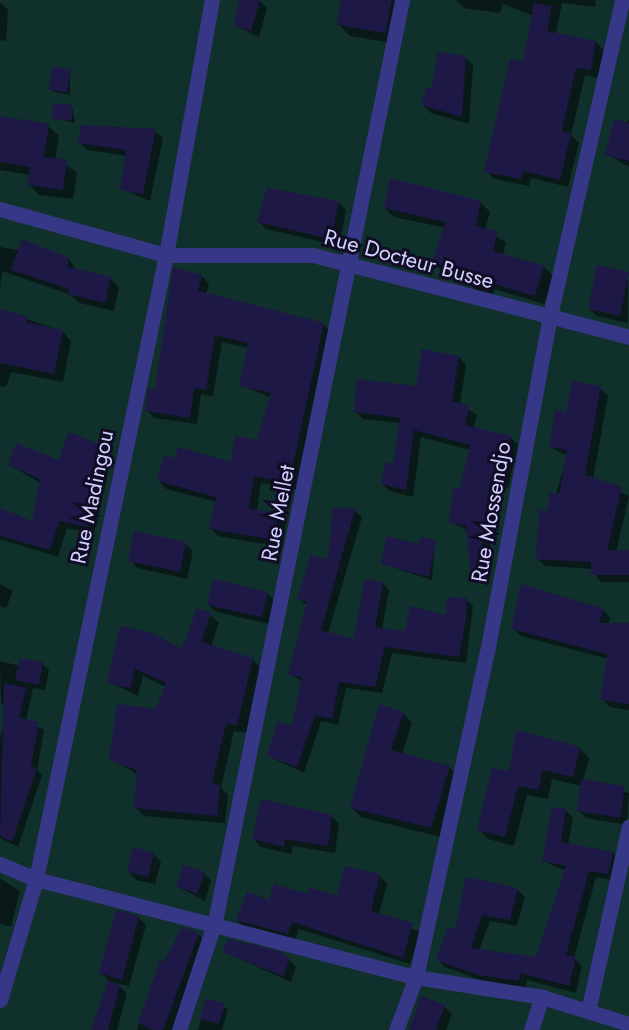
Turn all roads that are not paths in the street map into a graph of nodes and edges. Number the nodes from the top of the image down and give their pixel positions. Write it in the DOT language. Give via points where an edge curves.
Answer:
graph roads {
  1 [pos="212,0"];
  2 [pos="402,0"];
  3 [pos="622,0"];
  4 [pos="0,209"];
  5 [pos="166,255"];
  6 [pos="351,266"];
  7 [pos="549,320"];
  8 [pos="629,337"];
  9 [pos="629,825"];
  10 [pos="0,864"];
  11 [pos="36,879"];
  12 [pos="215,921"];
  13 [pos="416,977"];
  14 [pos="542,997"];
  15 [pos="0,1000"];
  16 [pos="588,1011"];
  17 [pos="629,1024"];
  18 [pos="179,1030"];
  19 [pos="396,1030"];
  20 [pos="531,1030"];
  1 -- 5 [label="street, Rue Madingou"];
  2 -- 6 [label="street, Rue Mellet"];
  3 -- 7 [label="street, Rue Mossendjo"];
  4 -- 5 [label="street, Rue Docteur Busse"];
  5 -- 6 [label="street, Rue Docteur Busse" via="312,255"];
  5 -- 11 [label="street, Rue Madingou"];
  6 -- 7 [label="street, Rue Docteur Busse"];
  6 -- 12 [label="street, Rue Mellet"];
  7 -- 8 [label="street, Rue Docteur Busse"];
  7 -- 13 [label="street, Rue Mossendjo" via="488,647"];
  9 -- 16 [label="street"];
  10 -- 11 [label="street"];
  11 -- 12 [label="street"];
  11 -- 15 [label="street, Rue Madingou"];
  12 -- 13 [label="street"];
  12 -- 18 [label="street, Rue Mellet"];
  13 -- 14 [label="street"];
  13 -- 19 [label="street, Rue Mossendjo"];
  14 -- 16 [label="street"];
  14 -- 20 [label="street"];
  16 -- 17 [label="street"];
}
